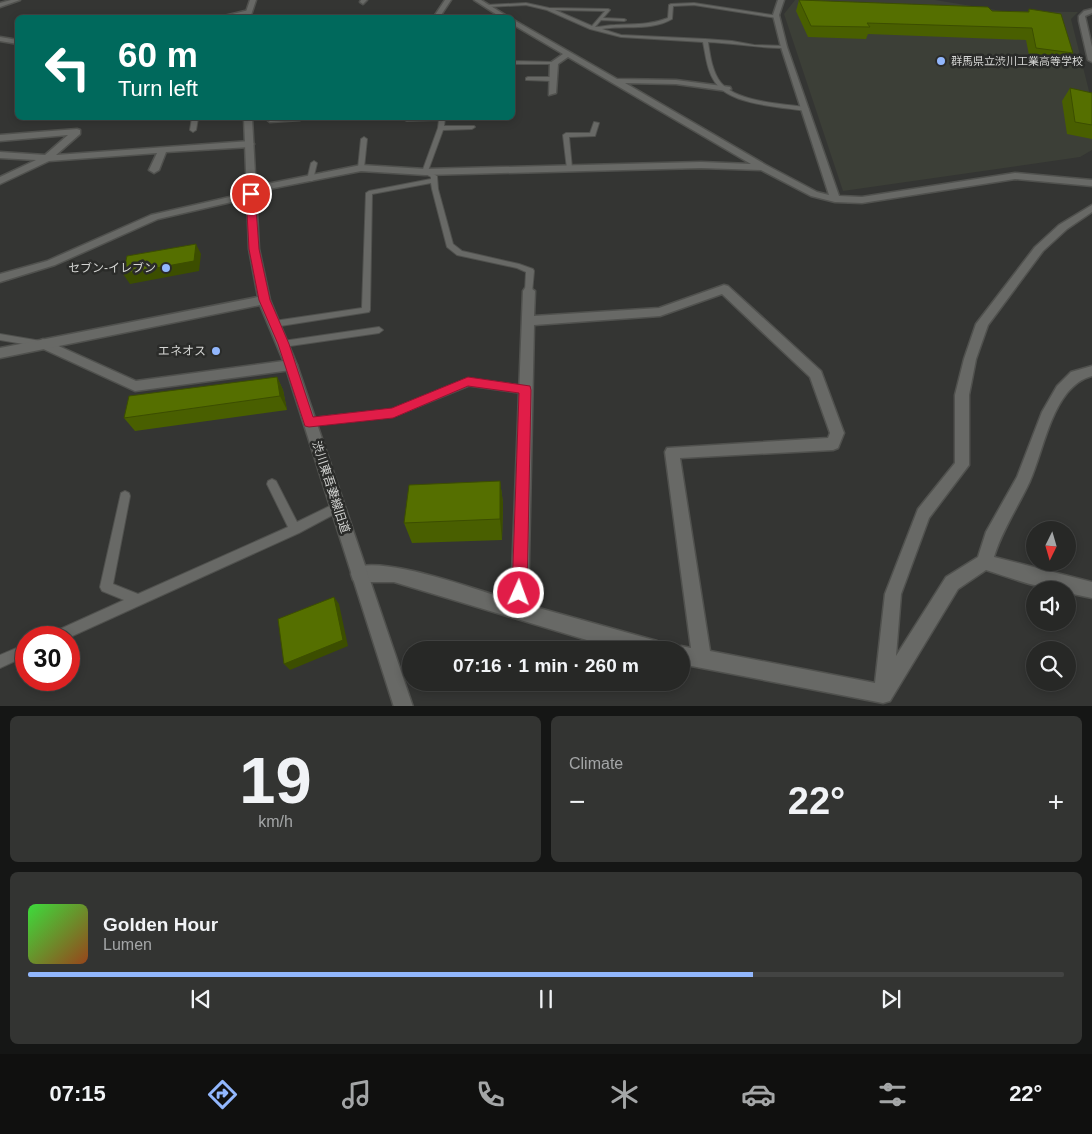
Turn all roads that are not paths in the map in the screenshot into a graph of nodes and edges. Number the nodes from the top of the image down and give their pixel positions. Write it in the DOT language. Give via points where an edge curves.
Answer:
graph roads {
  1 [pos="17,0"];
  2 [pos="253,0"];
  3 [pos="448,0"];
  4 [pos="477,0"];
  5 [pos="503,0"];
  6 [pos="781,0"];
  7 [pos="0,5"];
  8 [pos="512,5"];
  9 [pos="487,6"];
  10 [pos="548,8"];
  11 [pos="221,9"];
  12 [pos="1092,11"];
  13 [pos="248,15"];
  14 [pos="438,15"];
  15 [pos="502,15"];
  16 [pos="777,16"];
  17 [pos="601,18"];
  18 [pos="624,20"];
  19 [pos="515,23"];
  20 [pos="595,28"];
  21 [pos="656,32"];
  22 [pos="652,37"];
  23 [pos="0,39"];
  24 [pos="705,40"];
  25 [pos="15,42"];
  26 [pos="784,46"];
  27 [pos="569,53"];
  28 [pos="1092,60"];
  29 [pos="515,62"];
  30 [pos="554,62"];
  31 [pos="528,78"];
  32 [pos="552,79"];
  33 [pos="617,81"];
  34 [pos="727,89"];
  35 [pos="552,93"];
  36 [pos="806,109"];
  37 [pos="195,120"];
  38 [pos="248,120"];
  39 [pos="442,120"];
  40 [pos="596,124"];
  41 [pos="472,127"];
  42 [pos="441,128"];
  43 [pos="193,130"];
  44 [pos="0,138"];
  45 [pos="364,139"];
  46 [pos="250,144"];
  47 [pos="162,151"];
  48 [pos="0,155"];
  49 [pos="47,158"];
  50 [pos="314,163"];
  51 [pos="763,167"];
  52 [pos="361,168"];
  53 [pos="569,168"];
  54 [pos="154,170"];
  55 [pos="425,172"];
  56 [pos="310,180"];
  57 [pos="434,180"];
  58 [pos="0,182"];
  59 [pos="1092,183"];
  60 [pos="251,194"];
  61 [pos="835,200"];
  62 [pos="1092,208"];
  63 [pos="0,278"];
  64 [pos="528,291"];
  65 [pos="264,300"];
  66 [pos="528,321"];
  67 [pos="274,324"];
  68 [pos="379,330"];
  69 [pos="0,337"];
  70 [pos="44,344"];
  71 [pos="283,344"];
  72 [pos="0,353"];
  73 [pos="291,365"];
  74 [pos="1092,371"];
  75 [pos="526,390"];
  76 [pos="309,422"];
  77 [pos="272,484"];
  78 [pos="125,496"];
  79 [pos="338,507"];
  80 [pos="295,529"];
  81 [pos="984,562"];
  82 [pos="359,574"];
  83 [pos="1092,590"];
  84 [pos="138,600"];
  85 [pos="519,612"];
  86 [pos="80,626"];
  87 [pos="620,641"];
  88 [pos="15,655"];
  89 [pos="690,658"];
  90 [pos="702,660"];
  91 [pos="0,662"];
  92 [pos="883,694"];
  93 [pos="404,706"];
  1 -- 7 [label="street"];
  2 -- 13 [label="street"];
  3 -- 14 [label="street"];
  4 -- 9 [label="street"];
  5 -- 8 [label="lane"];
  6 -- 16 [label="street"];
  8 -- 9 [label="lane"];
  8 -- 10 [label="lane"];
  9 -- 15 [label="street"];
  10 -- 17 [label="lane" via="608,10"];
  10 -- 20 [label="lane"];
  11 -- 13 [label="street"];
  12 -- 28 [label="street" via="1082,16 1082,21"];
  16 -- 20 [label="lane" via="694,4 671,5 670,19 662,22 639,27"];
  16 -- 26 [label="street"];
  17 -- 18 [label="lane"];
  17 -- 20 [label="lane"];
  19 -- 27 [label="street"];
  20 -- 22 [label="lane" via="621,36"];
  21 -- 22 [label="lane"];
  22 -- 24 [label="lane"];
  23 -- 25 [label="street"];
  24 -- 26 [label="lane"];
  24 -- 34 [label="lane" via="711,66 720,85"];
  26 -- 36 [label="street"];
  27 -- 30 [label="street"];
  27 -- 33 [label="street"];
  29 -- 30 [label="lane"];
  30 -- 32 [label="street"];
  31 -- 32 [label="lane"];
  32 -- 35 [label="street"];
  33 -- 34 [label="street" via="676,82"];
  33 -- 51 [label="street"];
  34 -- 36 [label="lane" via="739,96"];
  36 -- 61 [label="street"];
  37 -- 43 [label="lane"];
  38 -- 46 [label="street, 渋川東吾妻線旧道"];
  39 -- 42 [label="lane"];
  40 -- 53 [label="lane" via="593,135 566,135"];
  41 -- 42 [label="lane"];
  42 -- 55 [label="lane"];
  44 -- 49 [label="street" via="77,132"];
  45 -- 52 [label="lane"];
  46 -- 47 [label="street"];
  46 -- 60 [label="street, 渋川東吾妻線旧道"];
  47 -- 49 [label="street"];
  47 -- 54 [label="street"];
  48 -- 49 [label="street"];
  49 -- 58 [label="street"];
  50 -- 56 [label="lane"];
  51 -- 53 [label="street" via="701,164"];
  51 -- 61 [label="street" via="814,194"];
  52 -- 55 [label="street"];
  52 -- 56 [label="street"];
  53 -- 55 [label="street"];
  55 -- 57 [label="lane" via="434,176"];
  56 -- 60 [label="street" via="267,187"];
  57 -- 64 [label="lane" via="450,245 460,253 530,271"];
  57 -- 67 [label="lane" via="369,192 366,310"];
  59 -- 61 [label="street" via="1015,176 862,200"];
  60 -- 63 [label="street" via="155,217 51,262"];
  60 -- 65 [label="street, 渋川東吾妻線旧道" via="254,249"];
  62 -- 92 [label="street" via="1063,226 1039,249 982,324 962,395 962,465 924,514 893,594"];
  64 -- 66 [label="street"];
  65 -- 67 [label="street, 渋川東吾妻線旧道"];
  65 -- 70 [label="street"];
  66 -- 75 [label="street"];
  66 -- 90 [label="street" via="660,312 724,289 816,374 837,433 833,444 672,452"];
  67 -- 71 [label="street, 渋川東吾妻線旧道"];
  68 -- 71 [label="lane"];
  69 -- 70 [label="lane"];
  70 -- 72 [label="street"];
  70 -- 73 [label="street" via="135,386"];
  71 -- 73 [label="street, 渋川東吾妻線旧道"];
  73 -- 76 [label="street, 渋川東吾妻線旧道"];
  74 -- 81 [label="street" via="1076,376 1062,390 1049,412 1024,479 992,537"];
  75 -- 76 [label="lane" via="468,382 393,413"];
  75 -- 85 [label="street"];
  76 -- 79 [label="street, 渋川東吾妻線旧道"];
  77 -- 80 [label="lane"];
  78 -- 84 [label="lane" via="106,587"];
  79 -- 80 [label="lane"];
  79 -- 82 [label="street, 渋川東吾妻線旧道"];
  80 -- 84 [label="lane"];
  81 -- 83 [label="street"];
  81 -- 92 [label="street" via="952,583"];
  82 -- 85 [label="street" via="394,574"];
  82 -- 93 [label="street, 渋川東吾妻線旧道"];
  84 -- 86 [label="lane"];
  85 -- 87 [label="street"];
  88 -- 91 [label="lane"];
  89 -- 90 [label="street"];
  90 -- 92 [label="street"];
}
